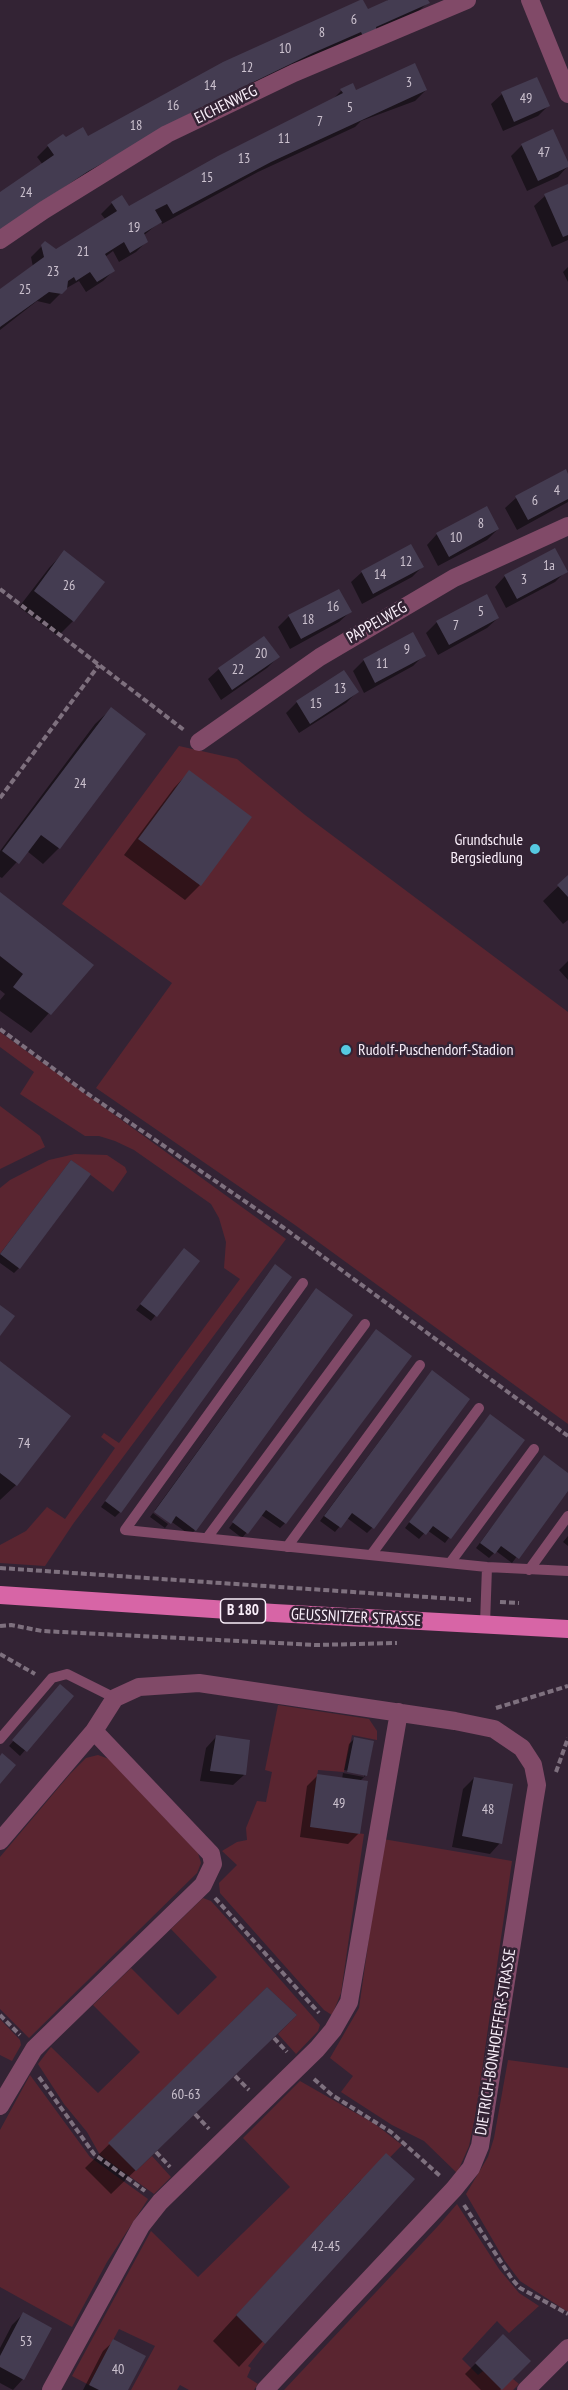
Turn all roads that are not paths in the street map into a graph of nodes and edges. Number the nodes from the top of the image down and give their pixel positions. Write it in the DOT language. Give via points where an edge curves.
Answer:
graph roads {
  1 [pos="467,0"];
  2 [pos="530,0"];
  3 [pos="568,94"];
  4 [pos="0,240"];
  5 [pos="568,526"];
  6 [pos="198,742"];
  7 [pos="303,1283"];
  8 [pos="365,1324"];
  9 [pos="420,1365"];
  10 [pos="479,1408"];
  11 [pos="534,1449"];
  12 [pos="568,1516"];
  13 [pos="207,1538"];
  14 [pos="287,1546"];
  15 [pos="371,1555"];
  16 [pos="450,1563"];
  17 [pos="487,1567"];
  18 [pos="530,1570"];
  19 [pos="568,1571"];
  20 [pos="0,1595"];
  21 [pos="485,1624"];
  22 [pos="568,1629"];
  23 [pos="115,1698"];
  24 [pos="399,1712"];
  25 [pos="94,1731"];
  26 [pos="0,1739"];
  27 [pos="0,1840"];
  28 [pos="0,2106"];
  29 [pos="568,2348"];
  30 [pos="51,2390"];
  31 [pos="265,2390"];
  32 [pos="526,2390"];
  1 -- 4 [label="street, EICHENWEG" via="294,73 167,134"];
  2 -- 3 [label="street"];
  5 -- 6 [label="street, PAPPELWEG" via="445,584 320,657"];
  7 -- 13 [label="lane" via="125,1530"];
  8 -- 13 [label="lane"];
  9 -- 14 [label="lane"];
  10 -- 15 [label="lane"];
  11 -- 16 [label="lane"];
  12 -- 18 [label="lane"];
  13 -- 14 [label="lane"];
  14 -- 15 [label="lane"];
  15 -- 16 [label="lane"];
  16 -- 17 [label="lane"];
  17 -- 18 [label="lane"];
  17 -- 21 [label="lane"];
  18 -- 19 [label="lane"];
  20 -- 21 [label="main road, GEUSSNITZER STRASSE / B 180"];
  21 -- 22 [label="main road, GEUSSNITZER STRASSE / B 180"];
  23 -- 24 [label="street, DIETRICH-BONHOEFFER-STRASSE" via="139,1687 199,1683"];
  23 -- 25 [label="street"];
  23 -- 26 [label="lane" via="67,1674 52,1678"];
  24 -- 30 [label="street" via="348,2002 333,2030 300,2066 160,2202 141,2226"];
  24 -- 31 [label="street, DIETRICH-BONHOEFFER-STRASSE" via="494,1729 522,1748 533,1765 537,1785 480,2146 471,2168 454,2189"];
  25 -- 27 [label="street"];
  25 -- 28 [label="street" via="211,1854 213,1864 203,1885 149,1943 30,2054"];
  29 -- 32 [label="street"];
}
